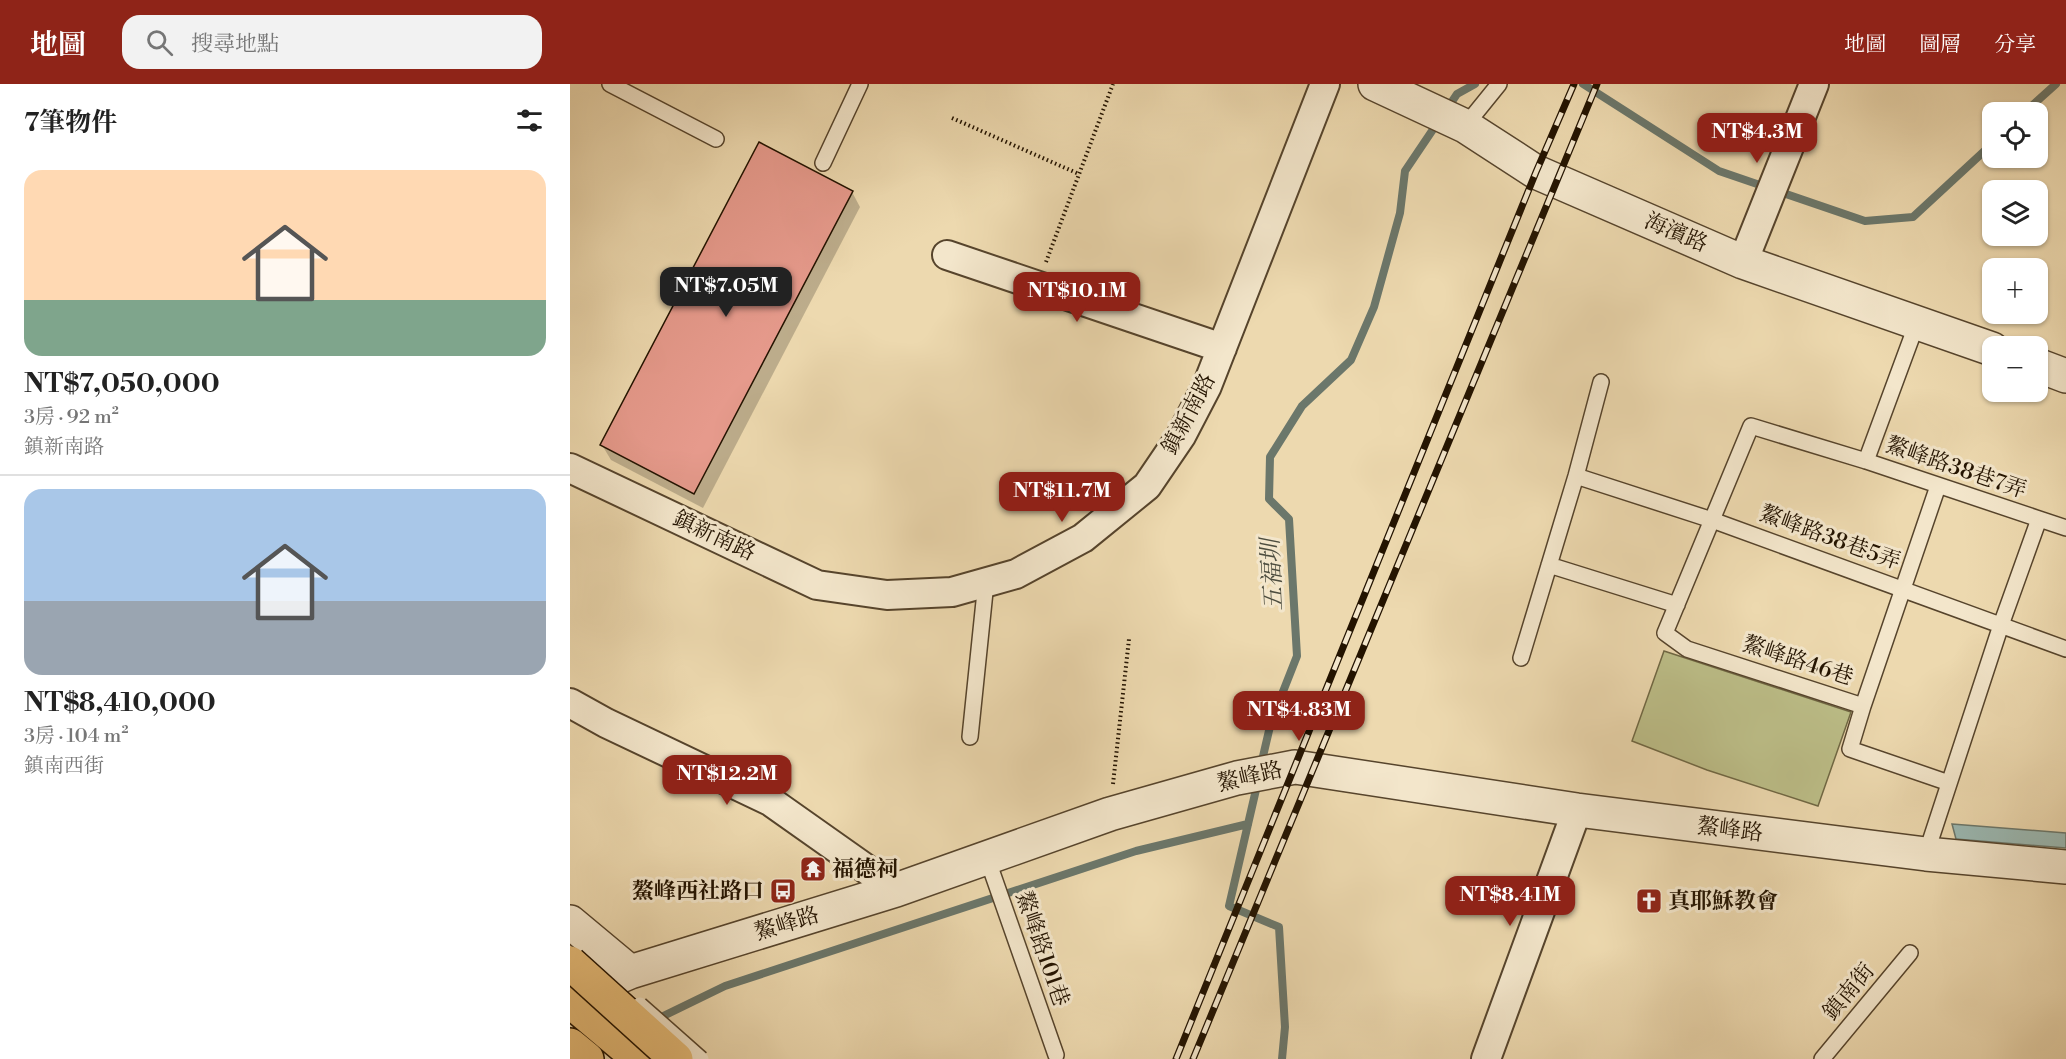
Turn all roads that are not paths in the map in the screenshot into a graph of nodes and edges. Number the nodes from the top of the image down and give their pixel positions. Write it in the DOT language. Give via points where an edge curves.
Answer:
graph roads {
  1 [pos="610,84"];
  2 [pos="860,84"];
  3 [pos="1325,84"];
  4 [pos="1375,84"];
  5 [pos="1499,84"];
  6 [pos="1814,84"];
  7 [pos="1465,126"];
  8 [pos="716,139"];
  9 [pos="823,164"];
  10 [pos="947,255"];
  11 [pos="1743,262"];
  12 [pos="1917,323"];
  13 [pos="1982,346"];
  14 [pos="1222,348"];
  15 [pos="2048,370"];
  16 [pos="2066,376"];
  17 [pos="1601,382"];
  18 [pos="1866,461"];
  19 [pos="570,468"];
  20 [pos="1576,476"];
  21 [pos="1938,486"];
  22 [pos="2039,519"];
  23 [pos="1712,520"];
  24 [pos="2066,528"];
  25 [pos="1549,566"];
  26 [pos="986,582"];
  27 [pos="1903,588"];
  28 [pos="1677,606"];
  29 [pos="2001,625"];
  30 [pos="2066,649"];
  31 [pos="1521,658"];
  32 [pos="570,703"];
  33 [pos="1863,706"];
  34 [pos="970,737"];
  35 [pos="1949,783"];
  36 [pos="1577,810"];
  37 [pos="1926,854"];
  38 [pos="987,858"];
  39 [pos="2066,867"];
  40 [pos="896,891"];
  41 [pos="570,922"];
  42 [pos="570,948"];
  43 [pos="1910,953"];
  44 [pos="570,963"];
  45 [pos="630,972"];
  46 [pos="570,1000"];
  47 [pos="570,1045"];
  48 [pos="1056,1054"];
  49 [pos="587,1059"];
  50 [pos="639,1059"];
  51 [pos="676,1059"];
  52 [pos="701,1059"];
  53 [pos="1486,1059"];
  54 [pos="1822,1059"];
  1 -- 8 [label="lane"];
  2 -- 9 [label="lane"];
  3 -- 14 [label="street, 鎮新南路"];
  4 -- 7 [label="street, 海濱路"];
  5 -- 7 [label="lane"];
  6 -- 11 [label="street"];
  7 -- 11 [label="street, 海濱路" via="1536,172"];
  10 -- 14 [label="street"];
  11 -- 12 [label="street, 海濱路"];
  12 -- 13 [label="street, 海濱路"];
  12 -- 18 [label="lane, 鰲峰路38巷7弄"];
  14 -- 26 [label="street, 鎮新南路" via="1181,436 1147,486 1083,538 1016,574"];
  15 -- 16 [label="street"];
  17 -- 20 [label="lane"];
  18 -- 21 [label="lane, 鰲峰路38巷7弄"];
  18 -- 23 [label="lane, 鰲峰路38巷7弄" via="1751,426"];
  19 -- 26 [label="street, 鎮新南路" via="817,585 887,595 951,592"];
  20 -- 23 [label="lane, 鰲峰路38巷5弄"];
  20 -- 25 [label="lane"];
  21 -- 22 [label="lane, 鰲峰路38巷7弄"];
  21 -- 27 [label="lane"];
  22 -- 24 [label="lane, 鰲峰路38巷7弄"];
  22 -- 29 [label="lane"];
  23 -- 27 [label="lane, 鰲峰路38巷5弄"];
  23 -- 28 [label="lane"];
  25 -- 28 [label="lane"];
  25 -- 31 [label="lane"];
  26 -- 34 [label="lane"];
  27 -- 29 [label="lane, 鰲峰路38巷5弄"];
  27 -- 33 [label="lane"];
  28 -- 33 [label="lane, 鰲峰路46巷" via="1665,633 1686,649"];
  29 -- 30 [label="lane, 鰲峰路38巷5弄"];
  29 -- 35 [label="lane"];
  32 -- 40 [label="street" via="770,801"];
  33 -- 35 [label="lane, 鰲峰路46巷" via="1850,749"];
  35 -- 37 [label="lane"];
  36 -- 37 [label="street, 鰲峰路"];
  36 -- 38 [label="street, 鰲峰路" via="1295,767 1237,778 1110,814"];
  36 -- 53 [label="street"];
  37 -- 39 [label="street, 鰲峰路"];
  38 -- 40 [label="street, 鰲峰路"];
  38 -- 48 [label="lane, 鰲峰路101巷"];
  40 -- 45 [label="street, 鰲峰路"];
  41 -- 45 [label="street"];
  42 -- 52 [label="lane, bridge"];
  43 -- 54 [label="lane, 鎮南街"];
  44 -- 51 [label="main road, bridge"];
  45 -- 46 [label="street, 鰲峰路"];
  46 -- 50 [label="main road"];
  47 -- 49 [label="main road"];
}
